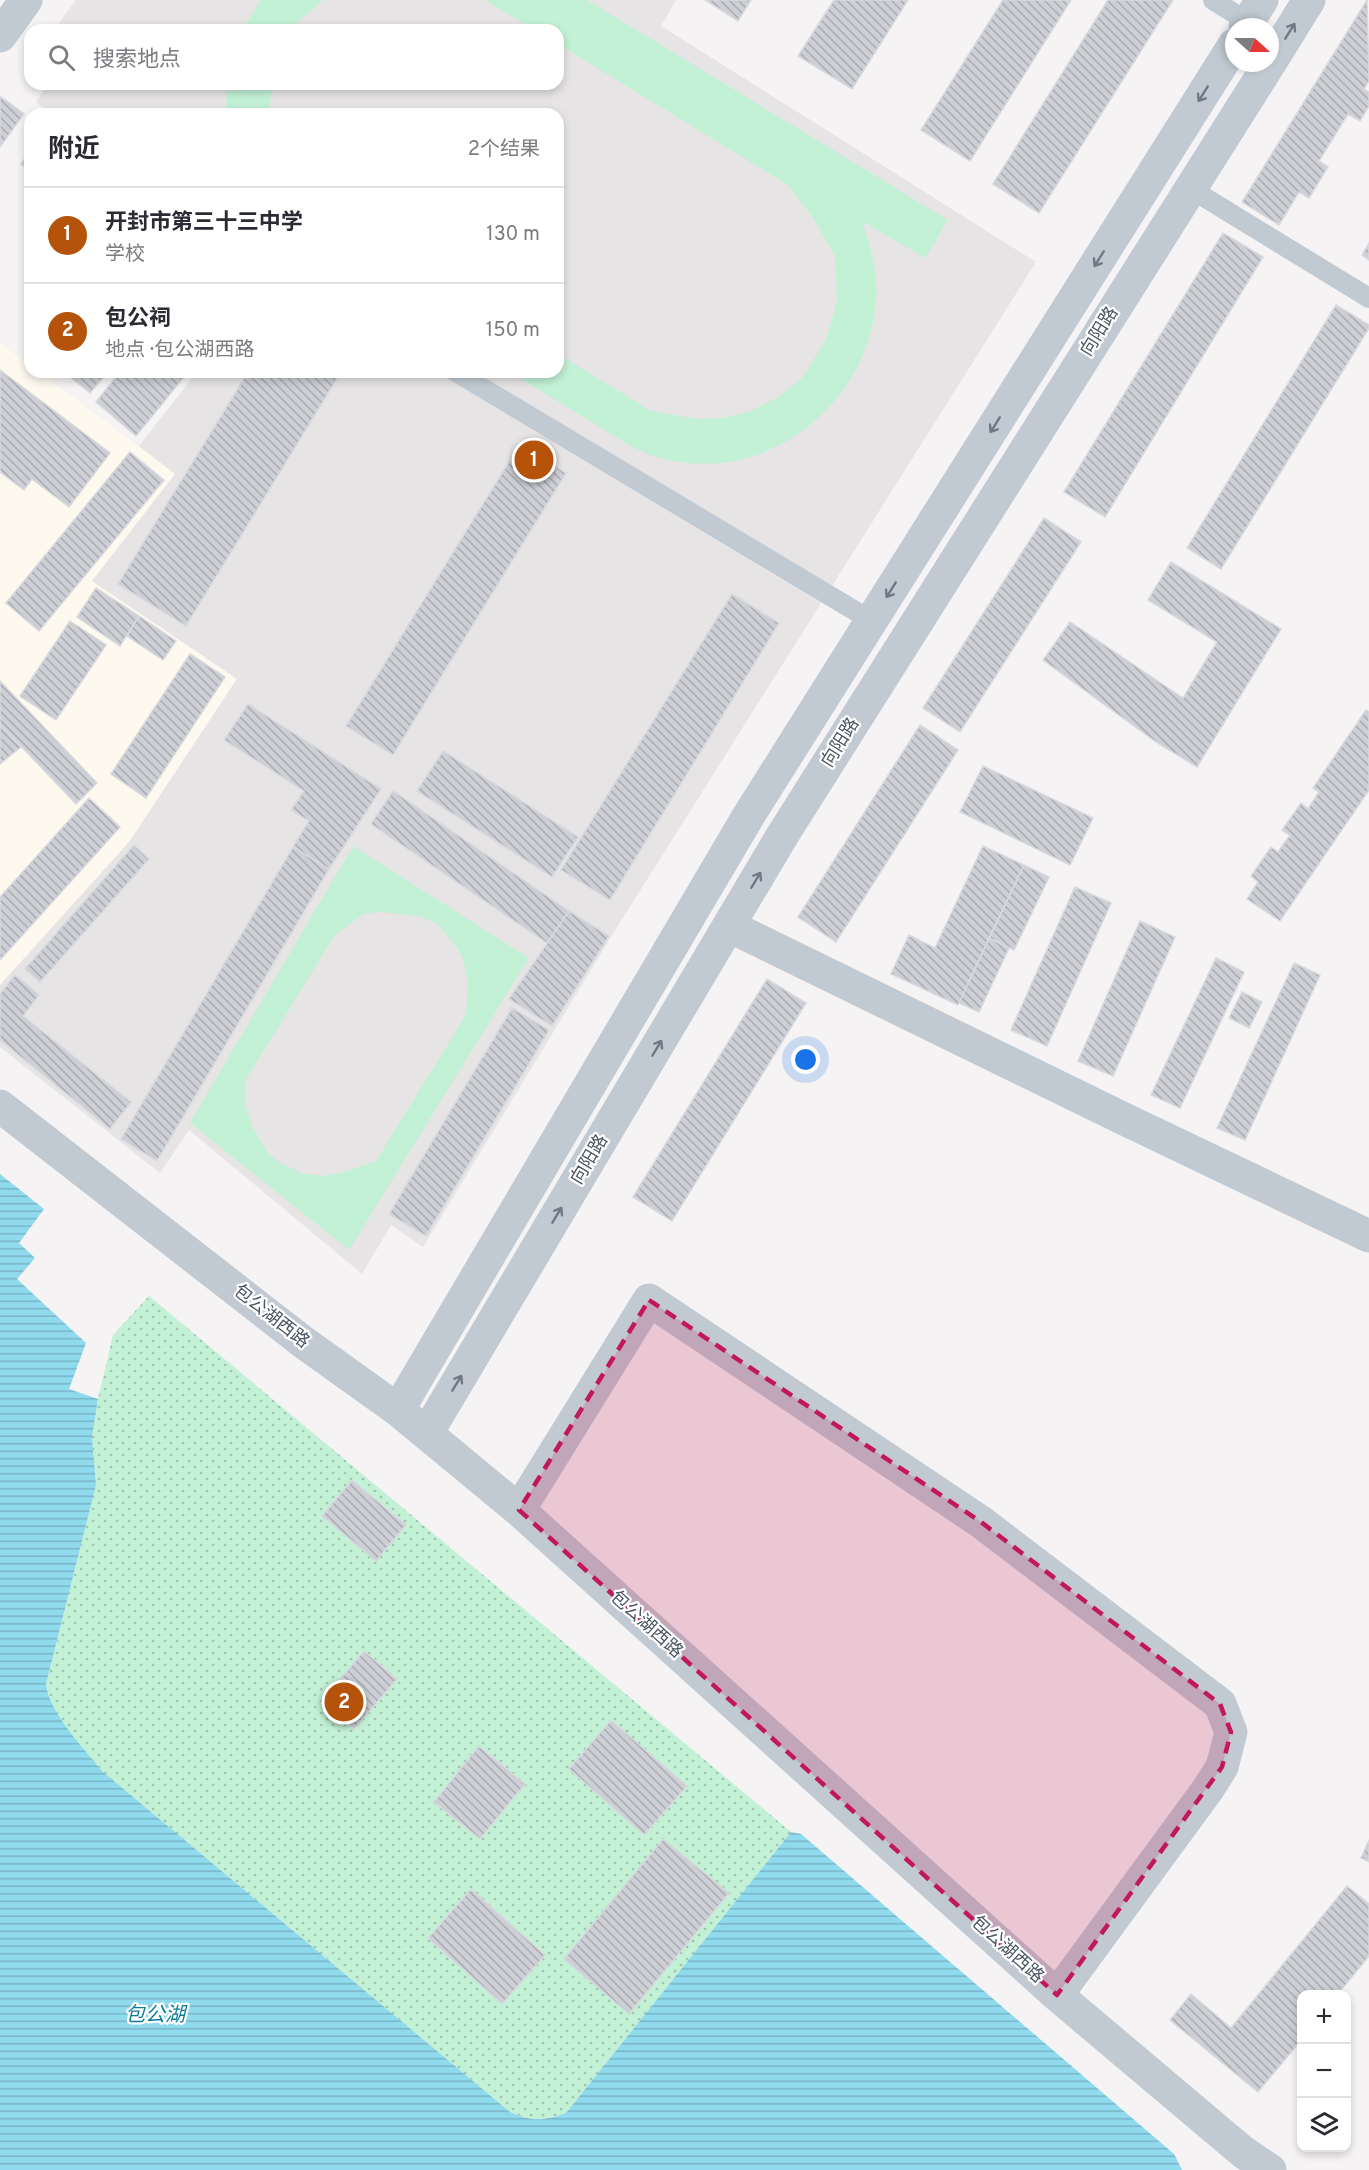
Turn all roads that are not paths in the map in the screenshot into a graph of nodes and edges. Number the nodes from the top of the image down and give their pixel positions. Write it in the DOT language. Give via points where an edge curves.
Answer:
graph roads {
  1 [pos="26,0"];
  2 [pos="1213,0"];
  3 [pos="1310,0"];
  4 [pos="1240,18"];
  5 [pos="0,36"];
  6 [pos="1279,49"];
  7 [pos="1225,58"];
  8 [pos="1264,72"];
  9 [pos="1191,189"];
  10 [pos="1369,298"];
  11 [pos="466,378"];
  12 [pos="872,621"];
  13 [pos="729,926"];
  14 [pos="0,1106"];
  15 [pos="1369,1236"];
  16 [pos="398,1410"];
  17 [pos="427,1433"];
  18 [pos="519,1510"];
  19 [pos="1057,1995"];
  20 [pos="1248,2161"];
  21 [pos="1270,2170"];
  1 -- 5 [label="street"];
  2 -- 4 [label="lane"];
  6 -- 3 [label="street, 向阳路, one-way"];
  7 -- 12 [label="street, one-way"];
  8 -- 9 [label="street, 向阳路"];
  9 -- 10 [label="lane"];
  13 -- 9 [label="street, 向阳路, one-way"];
  11 -- 12 [label="lane"];
  12 -- 16 [label="street" via="749,815"];
  13 -- 15 [label="street"];
  17 -- 13 [label="street, 向阳路, one-way"];
  14 -- 16 [label="street, 包公湖西路" via="303,1342"];
  16 -- 17 [label="street, 包公湖西路"];
  17 -- 18 [label="street, 包公湖西路"];
  18 -- 19 [label="street, 包公湖西路"];
  18 -- 19 [label="street" via="649,1300 981,1522 1220,1704 1231,1732 1222,1767"];
  19 -- 20 [label="street, 包公湖西路"];
  20 -- 21 [label="street, 包公湖西路"];
}
